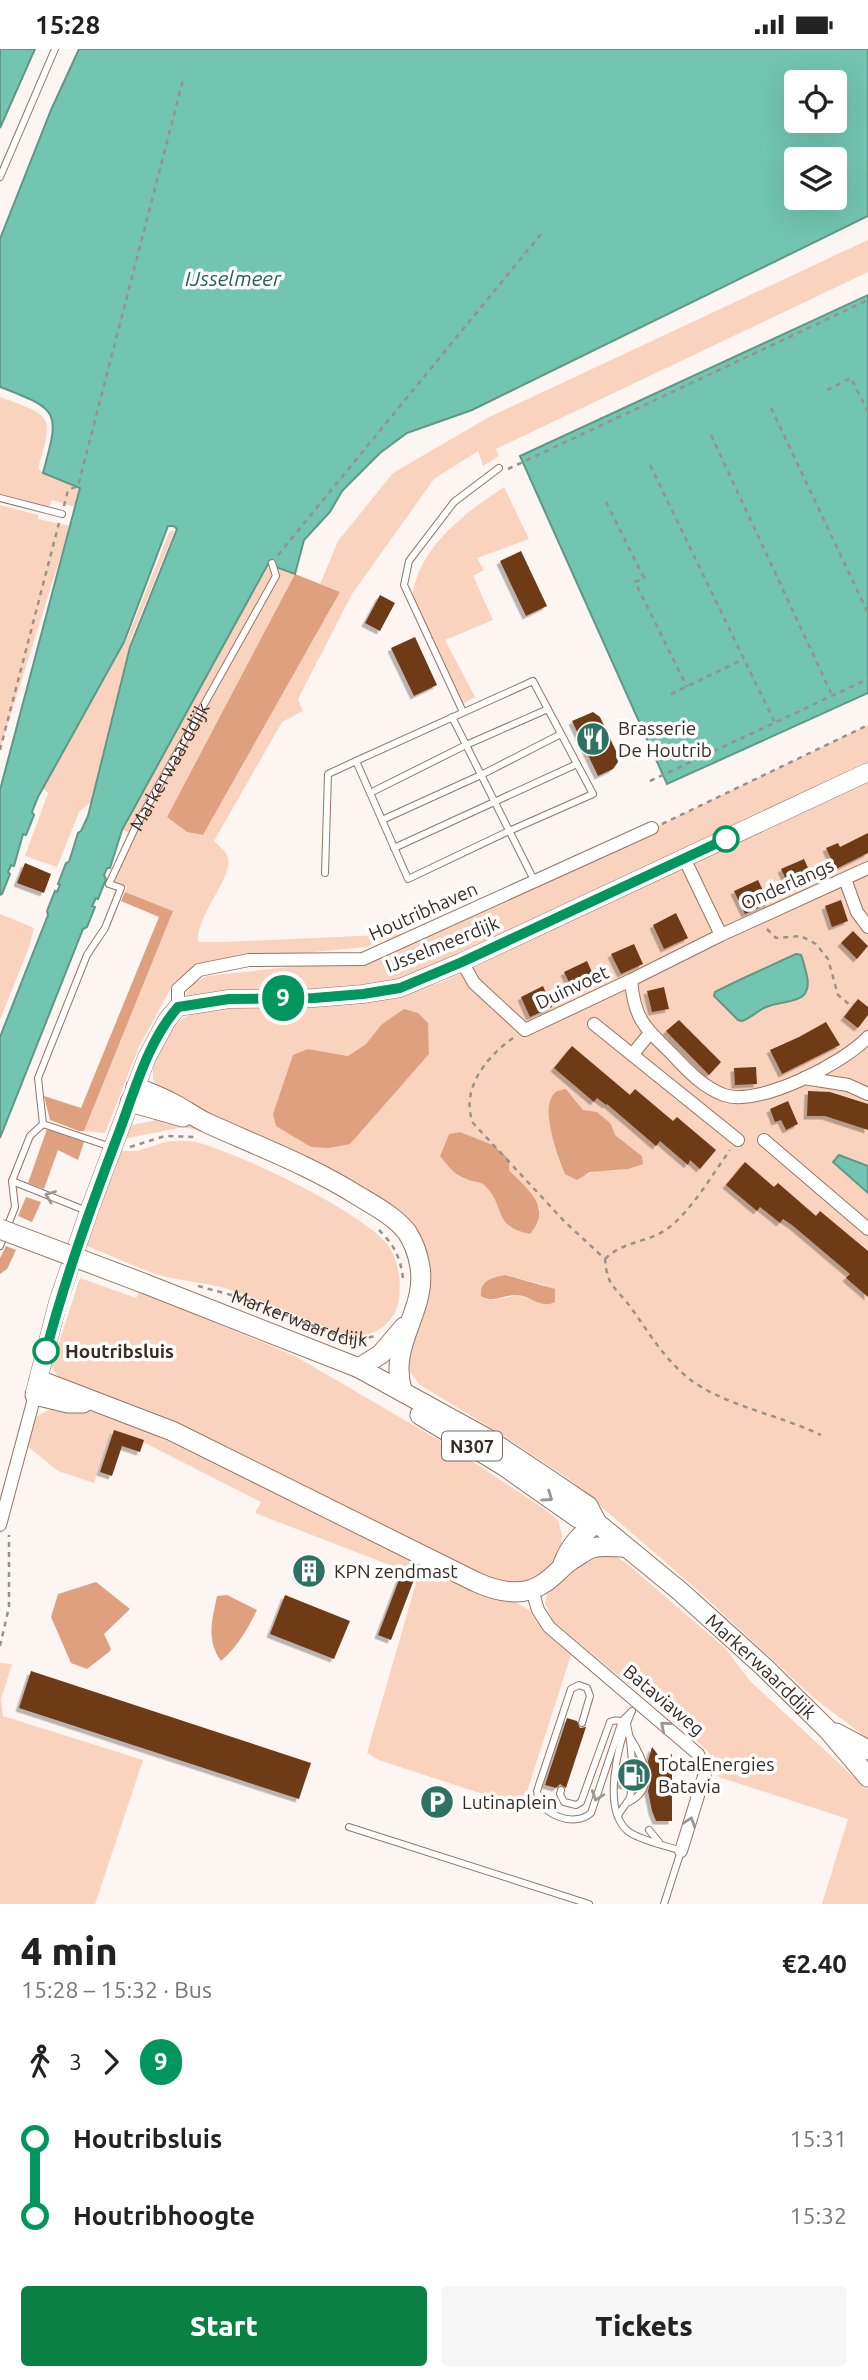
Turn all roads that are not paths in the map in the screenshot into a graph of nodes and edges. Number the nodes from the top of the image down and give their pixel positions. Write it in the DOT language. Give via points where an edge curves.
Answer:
graph roads {
  1 [pos="55,49"];
  2 [pos="0,177"];
  3 [pos="502,469"];
  4 [pos="0,498"];
  5 [pos="62,514"];
  6 [pos="272,563"];
  7 [pos="548,709"];
  8 [pos="463,712"];
  9 [pos="452,717"];
  10 [pos="561,734"];
  11 [pos="466,745"];
  12 [pos="356,761"];
  13 [pos="577,764"];
  14 [pos="868,772"];
  15 [pos="481,775"];
  16 [pos="370,793"];
  17 [pos="495,803"];
  18 [pos="382,820"];
  19 [pos="652,828"];
  20 [pos="509,831"];
  21 [pos="394,848"];
  22 [pos="684,858"];
  23 [pos="868,868"];
  24 [pos="325,873"];
  25 [pos="845,879"];
  26 [pos="535,882"];
  27 [pos="868,927"];
  28 [pos="721,935"];
  29 [pos="462,962"];
  30 [pos="631,980"];
  31 [pos="178,1007"];
  32 [pos="594,1024"];
  33 [pos="650,1033"];
  34 [pos="868,1037"];
  35 [pos="632,1055"];
  36 [pos="804,1078"];
  37 [pos="868,1094"];
  38 [pos="133,1095"];
  39 [pos="43,1123"];
  40 [pos="738,1140"];
  41 [pos="764,1140"];
  42 [pos="113,1147"];
  43 [pos="12,1181"];
  44 [pos="89,1212"];
  45 [pos="0,1229"];
  46 [pos="868,1229"];
  47 [pos="0,1246"];
  48 [pos="410,1320"];
  49 [pos="272,1335"];
  50 [pos="359,1368"];
  51 [pos="36,1388"];
  52 [pos="402,1390"];
  53 [pos="597,1523"];
  54 [pos="5,1528"];
  55 [pos="624,1547"];
  56 [pos="563,1565"];
  57 [pos="532,1590"];
  58 [pos="634,1707"];
  59 [pos="582,1723"];
  60 [pos="624,1723"];
  61 [pos="828,1730"];
  62 [pos="629,1735"];
  63 [pos="868,1750"];
  64 [pos="868,1777"];
  65 [pos="561,1790"];
  66 [pos="643,1791"];
  67 [pos="627,1803"];
  68 [pos="641,1804"];
  69 [pos="617,1817"];
  70 [pos="349,1827"];
  71 [pos="649,1831"];
  72 [pos="663,1845"];
  73 [pos="681,1851"];
  74 [pos="589,1904"];
  75 [pos="664,1904"];
  1 -- 2 [label="lane"];
  3 -- 8 [label="lane" via="454,502 410,561 404,585"];
  4 -- 5 [label="lane"];
  6 -- 39 [label="lane, Markerwaarddijk" via="276,576 135,828 110,884 121,888 106,928 87,955 38,1078"];
  7 -- 8 [label="lane" via="533,681"];
  7 -- 10 [label="lane"];
  7 -- 11 [label="lane"];
  8 -- 9 [label="lane"];
  9 -- 11 [label="lane"];
  9 -- 12 [label="lane"];
  10 -- 13 [label="lane"];
  10 -- 15 [label="lane"];
  11 -- 15 [label="lane"];
  11 -- 16 [label="lane"];
  12 -- 16 [label="lane"];
  12 -- 24 [label="lane" via="328,774"];
  13 -- 17 [label="lane"];
  13 -- 20 [label="lane" via="593,794"];
  14 -- 22 [label="street, IJsselmeerdijk"];
  15 -- 17 [label="lane"];
  15 -- 18 [label="lane"];
  16 -- 18 [label="lane"];
  17 -- 20 [label="lane"];
  17 -- 21 [label="lane"];
  18 -- 21 [label="lane"];
  19 -- 26 [label="street, Houtribhaven"];
  20 -- 21 [label="lane" via="408,879"];
  20 -- 26 [label="lane"];
  22 -- 28 [label="street"];
  22 -- 29 [label="street, IJsselmeerdijk"];
  23 -- 25 [label="street, Onderlangs"];
  25 -- 27 [label="street"];
  25 -- 28 [label="street, Onderlangs"];
  26 -- 31 [label="street, Houtribhaven" via="363,959 248,960 198,970 178,989"];
  28 -- 30 [label="street, Onderlangs"];
  29 -- 30 [label="street, Duinvoet" via="474,983 525,1030"];
  29 -- 31 [label="street, IJsselmeerdijk" via="400,988 363,994 229,999"];
  30 -- 33 [label="street, Duinvoet" via="633,1005"];
  31 -- 38 [label="street" via="147,1057"];
  32 -- 35 [label="street"];
  33 -- 35 [label="street"];
  33 -- 36 [label="street, Duinvoet" via="702,1084 735,1098 761,1095"];
  34 -- 36 [label="street, Duinvoet" via="845,1056"];
  35 -- 40 [label="street"];
  36 -- 37 [label="street" via="848,1085"];
  38 -- 42 [label="street"];
  38 -- 48 [label="main road" via="202,1129 291,1158 394,1219 416,1248 420,1267 418,1302"];
  39 -- 42 [label="lane"];
  39 -- 43 [label="lane" via="30,1136"];
  41 -- 46 [label="street"];
  42 -- 44 [label="street"];
  44 -- 43 [label="lane, one-way"];
  43 -- 47 [label="lane" via="15,1207"];
  44 -- 51 [label="street" via="58,1302"];
  45 -- 49 [label="main road, Markerwaarddijk / N307, bridge"];
  48 -- 50 [label="main road" via="381,1354"];
  48 -- 52 [label="main road" via="398,1364"];
  49 -- 50 [label="main road, Markerwaarddijk / N307"];
  49 -- 53 [label="main road, Markerwaarddijk / N307, one-way" via="448,1431 578,1518"];
  50 -- 52 [label="main road, Markerwaarddijk / N307"];
  51 -- 54 [label="street"];
  51 -- 57 [label="main road" via="69,1390 172,1431 487,1587 506,1592"];
  52 -- 53 [label="main road, Markerwaarddijk / N307" via="488,1439 588,1506"];
  53 -- 55 [label="main road, Markerwaarddijk / N307"];
  53 -- 56 [label="main road" via="576,1541"];
  55 -- 56 [label="main road" via="594,1548"];
  55 -- 61 [label="main road, Markerwaarddijk / N307" via="681,1592"];
  56 -- 57 [label="main road"];
  57 -- 58 [label="street, Bataviaweg" via="549,1626"];
  58 -- 60 [label="lane"];
  73 -- 58 [label="street, Bataviaweg, one-way" via="705,1773 698,1754"];
  60 -- 59 [label="lane, one-way" via="592,1813 575,1820 544,1809 537,1791 571,1689 579,1685 587,1688 590,1696"];
  60 -- 62 [label="lane"];
  60 -- 65 [label="lane" via="610,1722 581,1802 564,1802"];
  60 -- 69 [label="lane" via="616,1761"];
  61 -- 63 [label="main road, Markerwaarddijk / N307"];
  61 -- 64 [label="main road, Markerwaarddijk / N307"];
  62 -- 66 [label="lane" via="645,1764"];
  62 -- 67 [label="lane" via="631,1788"];
  66 -- 67 [label="lane"];
  66 -- 68 [label="lane"];
  67 -- 69 [label="lane"];
  69 -- 72 [label="lane" via="630,1833"];
  70 -- 74 [label="lane"];
  71 -- 72 [label="lane"];
  72 -- 73 [label="lane"];
  73 -- 75 [label="lane, Bataviaweg"];
}
